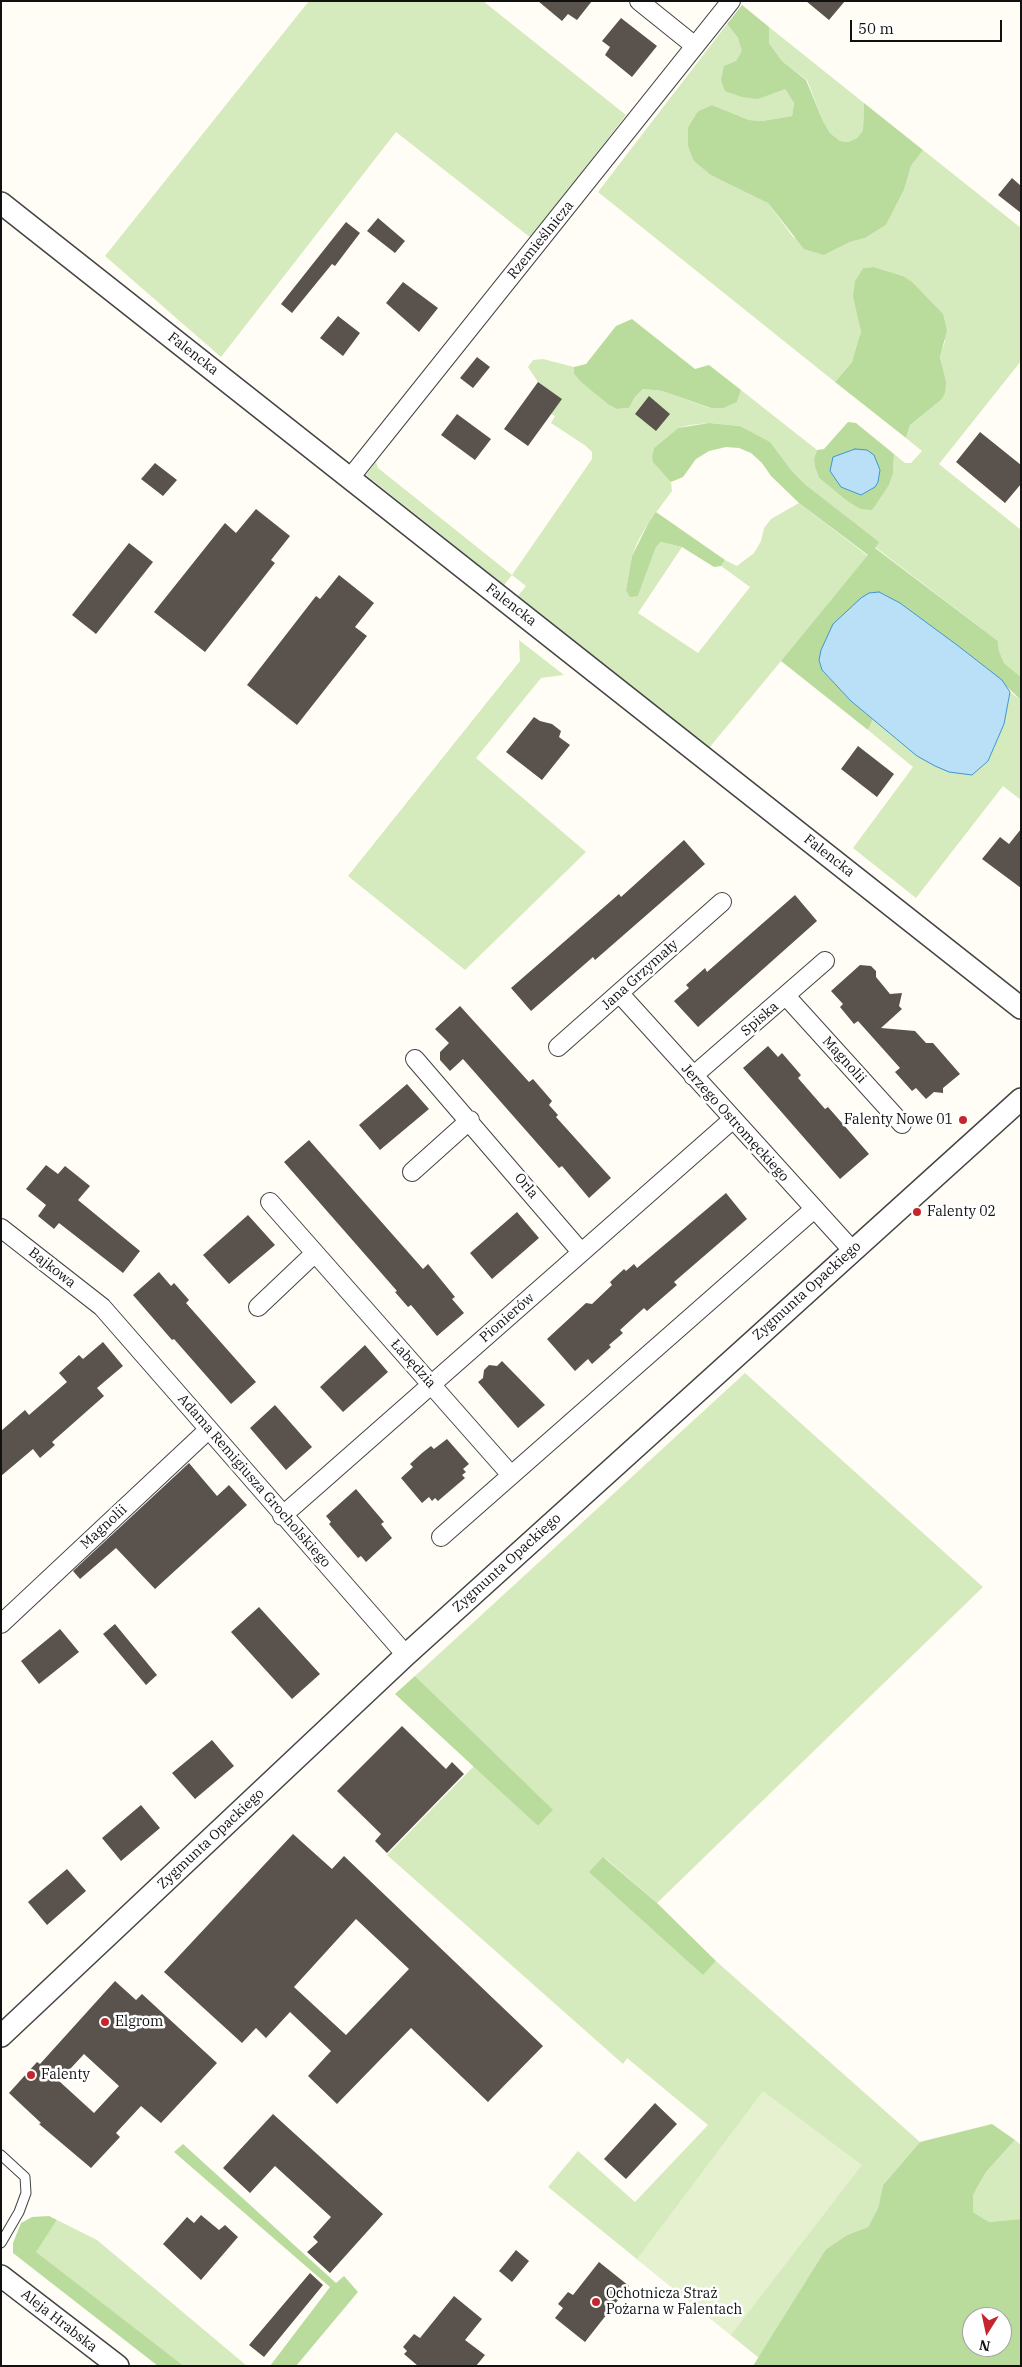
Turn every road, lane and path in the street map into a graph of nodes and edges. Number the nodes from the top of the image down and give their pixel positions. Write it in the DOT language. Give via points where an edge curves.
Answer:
graph roads {
  1 [pos="639,1"];
  2 [pos="731,1"];
  3 [pos="695,46"];
  4 [pos="1,203"];
  5 [pos="350,478"];
  6 [pos="722,902"];
  7 [pos="825,961"];
  8 [pos="620,994"];
  9 [pos="786,996"];
  10 [pos="1021,1008"];
  11 [pos="558,1048"];
  12 [pos="415,1059"];
  13 [pos="693,1076"];
  14 [pos="1021,1099"];
  15 [pos="470,1120"];
  16 [pos="732,1120"];
  17 [pos="902,1124"];
  18 [pos="412,1172"];
  19 [pos="270,1202"];
  20 [pos="813,1210"];
  21 [pos="1,1228"];
  22 [pos="852,1250"];
  23 [pos="581,1252"];
  24 [pos="315,1253"];
  25 [pos="258,1307"];
  26 [pos="102,1308"];
  27 [pos="431,1384"];
  28 [pos="208,1430"];
  29 [pos="511,1475"];
  30 [pos="282,1516"];
  31 [pos="441,1537"];
  32 [pos="1,1624"];
  33 [pos="406,1655"];
  34 [pos="1,2036"];
  35 [pos="1,2155"];
  36 [pos="1,2243"];
  37 [pos="1,2276"];
  38 [pos="118,2366"];
  1 -- 3 [label="street"];
  2 -- 3 [label="street, Rzemieślnicza"];
  3 -- 5 [label="street, Rzemieślnicza"];
  4 -- 5 [label="street, Falencka"];
  5 -- 10 [label="street, Falencka"];
  6 -- 8 [label="street, Jana Grzymały"];
  7 -- 9 [label="street, Spiska"];
  8 -- 11 [label="street, Jana Grzymały"];
  8 -- 13 [label="street, Jerzego Ostromęckiego"];
  9 -- 13 [label="street, Spiska"];
  9 -- 17 [label="street, Magnolii"];
  12 -- 15 [label="street, Orla"];
  13 -- 16 [label="street, Jerzego Ostromęckiego"];
  14 -- 22 [label="street, Zygmunta Opackiego"];
  15 -- 18 [label="street"];
  15 -- 23 [label="street, Orla"];
  16 -- 20 [label="street, Jerzego Ostromęckiego"];
  16 -- 23 [label="street, Pionierów"];
  19 -- 24 [label="street, Łabędzia"];
  20 -- 22 [label="street, Jerzego Ostromęckiego"];
  20 -- 29 [label="street"];
  21 -- 26 [label="street, Bajkowa"];
  22 -- 33 [label="street, Zygmunta Opackiego"];
  23 -- 27 [label="street, Pionierów"];
  24 -- 25 [label="street"];
  24 -- 27 [label="street, Łabędzia"];
  26 -- 28 [label="street, Adama Remigiusza Grocholskiego"];
  27 -- 29 [label="street, Łabędzia"];
  27 -- 30 [label="street, Pionierów"];
  28 -- 30 [label="street, Adama Remigiusza Grocholskiego"];
  28 -- 32 [label="street, Magnolii"];
  29 -- 31 [label="street"];
  30 -- 33 [label="street, Adama Remigiusza Grocholskiego"];
  33 -- 34 [label="street, Zygmunta Opackiego"];
  35 -- 36 [label="lane" via="25,2177 26,2193"];
  37 -- 38 [label="street, Aleja Hrabska"];
}
